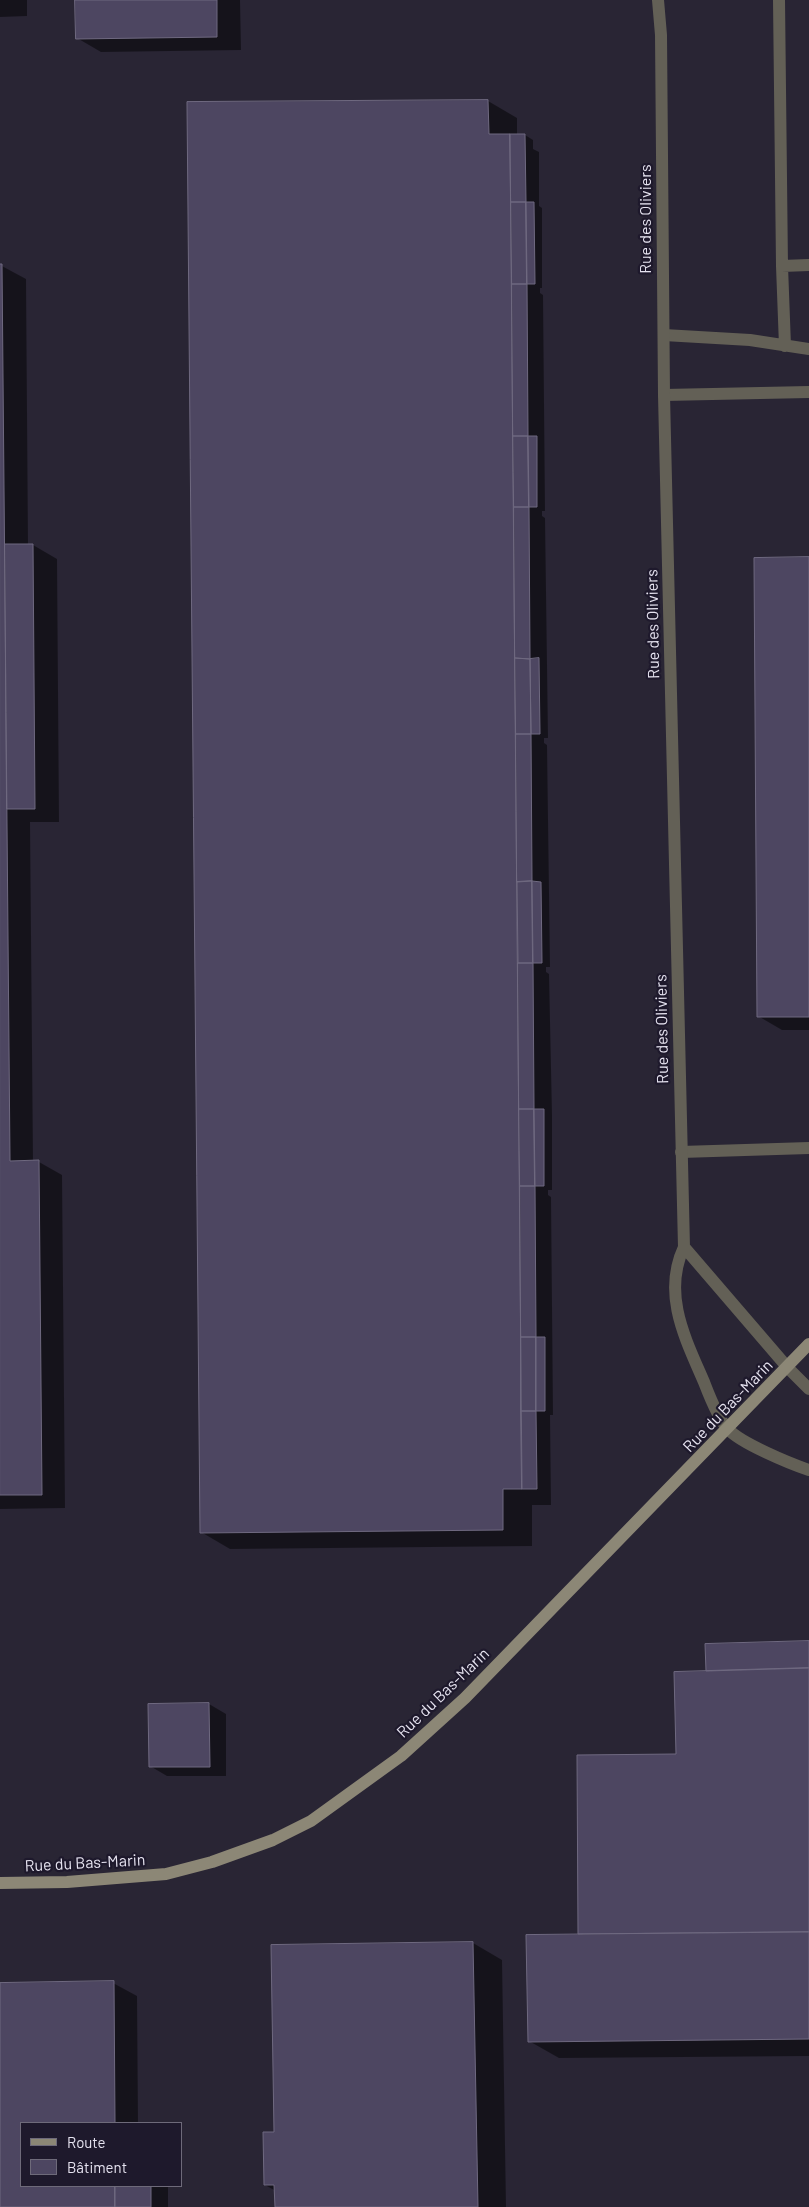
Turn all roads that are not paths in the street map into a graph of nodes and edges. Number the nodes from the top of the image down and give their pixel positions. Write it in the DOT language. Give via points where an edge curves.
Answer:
graph roads {
  1 [pos="658,0"];
  2 [pos="779,0"];
  3 [pos="809,265"];
  4 [pos="782,266"];
  5 [pos="664,335"];
  6 [pos="785,346"];
  7 [pos="809,349"];
  8 [pos="809,392"];
  9 [pos="664,394"];
  10 [pos="809,1148"];
  11 [pos="681,1152"];
  12 [pos="684,1247"];
  13 [pos="809,1344"];
  14 [pos="788,1368"];
  15 [pos="809,1389"];
  16 [pos="728,1429"];
  17 [pos="809,1470"];
  18 [pos="0,1883"];
  1 -- 5 [label="street, Rue des Oliviers"];
  2 -- 4 [label="street"];
  3 -- 4 [label="street"];
  4 -- 6 [label="street"];
  5 -- 6 [label="street" via="750,340"];
  5 -- 9 [label="street, Rue des Oliviers"];
  6 -- 7 [label="street"];
  8 -- 9 [label="street"];
  9 -- 11 [label="street, Rue des Oliviers"];
  10 -- 11 [label="street"];
  11 -- 12 [label="street, Rue des Oliviers"];
  12 -- 14 [label="street"];
  12 -- 16 [label="street, Rue des Oliviers" via="675,1275 677,1314 710,1398"];
  13 -- 14 [label="main road, Rue du Bas-Marin"];
  14 -- 15 [label="street"];
  14 -- 16 [label="main road, Rue du Bas-Marin"];
  16 -- 17 [label="street" via="756,1447"];
  16 -- 18 [label="main road, Rue du Bas-Marin" via="465,1698 401,1756 311,1821 273,1840 166,1874 67,1882"];
}
